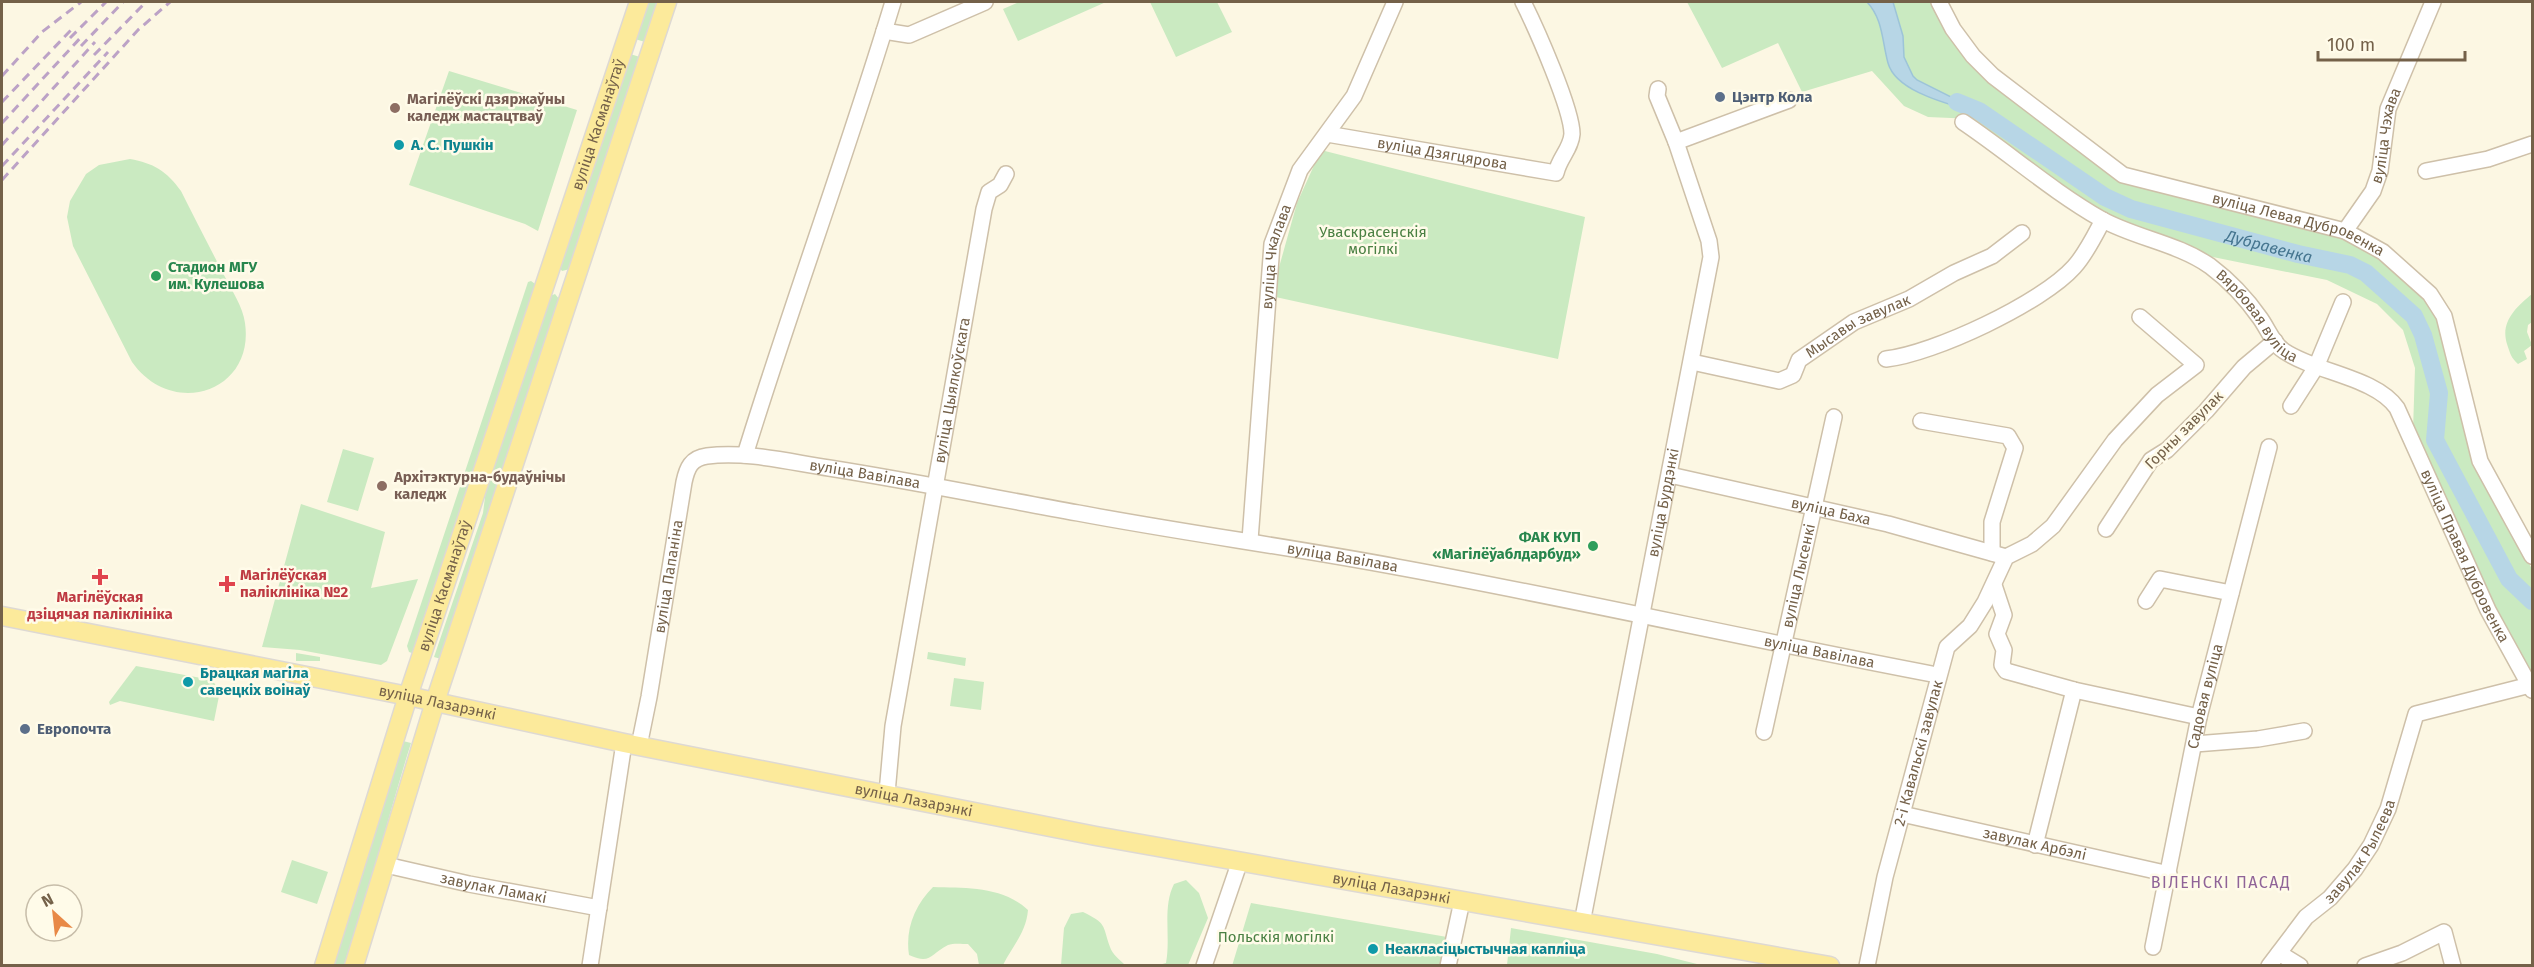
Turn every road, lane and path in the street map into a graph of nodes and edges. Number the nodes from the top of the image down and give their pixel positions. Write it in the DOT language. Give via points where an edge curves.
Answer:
graph roads {
  1 [pos="639,2"];
  2 [pos="667,2"];
  3 [pos="893,2"];
  4 [pos="986,2"];
  5 [pos="1395,2"];
  6 [pos="1523,2"];
  7 [pos="1939,2"];
  8 [pos="2433,2"];
  9 [pos="884,31"];
  10 [pos="1658,89"];
  11 [pos="1789,100"];
  12 [pos="1963,122"];
  13 [pos="1327,134"];
  14 [pos="1676,142"];
  15 [pos="2532,144"];
  16 [pos="2426,171"];
  17 [pos="1006,174"];
  18 [pos="2103,220"];
  19 [pos="2345,231"];
  20 [pos="2022,233"];
  21 [pos="2343,302"];
  22 [pos="2140,317"];
  23 [pos="2275,342"];
  24 [pos="1886,359"];
  25 [pos="1692,362"];
  26 [pos="2316,367"];
  27 [pos="2291,406"];
  28 [pos="1834,417"];
  29 [pos="2402,420"];
  30 [pos="1921,421"];
  31 [pos="2269,447"];
  32 [pos="746,455"];
  33 [pos="1670,475"];
  34 [pos="936,486"];
  35 [pos="1813,506"];
  36 [pos="2106,529"];
  37 [pos="1250,540"];
  38 [pos="2530,547"];
  39 [pos="1999,555"];
  40 [pos="1994,585"];
  41 [pos="2231,593"];
  42 [pos="2146,601"];
  43 [pos="1644,614"];
  44 [pos="2,616"];
  45 [pos="1970,626"];
  46 [pos="1997,634"];
  47 [pos="1782,646"];
  48 [pos="1937,675"];
  49 [pos="2531,687"];
  50 [pos="2074,690"];
  51 [pos="408,696"];
  52 [pos="435,702"];
  53 [pos="2199,717"];
  54 [pos="2304,731"];
  55 [pos="1764,732"];
  56 [pos="2195,744"];
  57 [pos="631,745"];
  58 [pos="887,793"];
  59 [pos="1902,814"];
  60 [pos="2035,844"];
  61 [pos="1240,861"];
  62 [pos="386,865"];
  63 [pos="2169,874"];
  64 [pos="1462,901"];
  65 [pos="599,908"];
  66 [pos="1582,923"];
  67 [pos="2153,947"];
  68 [pos="2274,959"];
  69 [pos="324,966"];
  70 [pos="354,966"];
  71 [pos="590,966"];
  72 [pos="1204,966"];
  73 [pos="1448,966"];
  74 [pos="1830,966"];
  75 [pos="1867,966"];
  76 [pos="2300,966"];
  77 [pos="2365,966"];
  78 [pos="2453,966"];
  1 -- 51 [label="main road, вуліца Касманаўтаў"];
  2 -- 52 [label="main road, вуліца Касманаўтаў"];
  3 -- 9 [label="street"];
  4 -- 9 [label="street" via="909,35"];
  5 -- 13 [label="street, вуліца Чкалава" via="1354,96"];
  6 -- 13 [label="street, вуліца Дзягцярова" via="1558,85 1572,132 1570,146 1556,173"];
  7 -- 19 [label="street, вуліца Левая Дубровенка" via="1953,29 1993,76 2123,175"];
  8 -- 19 [label="street, вуліца Чэхава" via="2388,109 2380,171 2373,191"];
  9 -- 32 [label="street"];
  10 -- 14 [label="street, вуліца Бурдэнкі" via="1657,96"];
  11 -- 14 [label="street"];
  12 -- 18 [label="street, Вярбовая вуліца"];
  13 -- 37 [label="street, вуліца Чкалава" via="1300,170 1272,244"];
  14 -- 25 [label="street, вуліца Бурдэнкі" via="1711,257"];
  15 -- 16 [label="street" via="2488,159"];
  17 -- 34 [label="street, вуліца Цыялкоўскага" via="1000,185 989,192 984,209"];
  18 -- 23 [label="street, Вярбовая вуліца" via="2207,264 2235,287"];
  18 -- 24 [label="street" via="2074,267 2044,293 1971,332 1906,357"];
  19 -- 38 [label="street, вуліца Левая Дубровенка" via="2383,252 2439,305 2480,461"];
  20 -- 25 [label="street, Мысавы завулак" via="1992,256 1854,322 1799,360 1793,375 1779,381"];
  21 -- 26 [label="street"];
  22 -- 39 [label="street" via="2196,365 2157,395 2115,440 2053,526 2032,544"];
  23 -- 26 [label="street, Вярбовая вуліца" via="2288,354"];
  23 -- 36 [label="street, Горны завулак" via="2244,367 2167,450 2151,460"];
  25 -- 33 [label="street, вуліца Бурдэнкі"];
  26 -- 27 [label="street"];
  26 -- 29 [label="street, Вярбовая вуліца" via="2375,389 2390,399"];
  28 -- 35 [label="street, вуліца Лысенкі"];
  29 -- 49 [label="street, вуліца Правая Дубровенка" via="2488,610"];
  30 -- 39 [label="street, 2-і Кавальскі завулак" via="2008,436 2013,441 2014,454 1992,522"];
  31 -- 41 [label="street, Садовая вуліца"];
  32 -- 34 [label="street, вуліца Вавілава"];
  32 -- 57 [label="street, вуліца Папаніна" via="704,456 687,467"];
  33 -- 35 [label="street, вуліца Баха"];
  33 -- 43 [label="street, вуліца Бурдэнкі"];
  34 -- 37 [label="street, вуліца Вавілава" via="1097,517"];
  34 -- 58 [label="street, вуліца Цыялкоўскага" via="893,726"];
  35 -- 39 [label="street, вуліца Баха"];
  35 -- 47 [label="street, вуліца Лысенкі"];
  37 -- 43 [label="street, вуліца Вавілава"];
  39 -- 40 [label="street, 2-і Кавальскі завулак"];
  40 -- 45 [label="street, 2-і Кавальскі завулак"];
  40 -- 46 [label="street" via="2004,615"];
  41 -- 42 [label="street" via="2160,579"];
  41 -- 53 [label="street, Садовая вуліца"];
  43 -- 47 [label="street, вуліца Вавілава"];
  43 -- 66 [label="street, вуліца Бурдэнкі"];
  44 -- 51 [label="main road, вуліца Лазарэнкі"];
  45 -- 46 [label="street"];
  45 -- 48 [label="street, 2-і Кавальскі завулак" via="1947,647"];
  46 -- 50 [label="street" via="2004,650 2002,665 2006,671"];
  47 -- 48 [label="street, вуліца Вавілава"];
  47 -- 55 [label="street, вуліца Лысенкі"];
  48 -- 59 [label="street, 2-і Кавальскі завулак"];
  49 -- 68 [label="street, завулак Рылеева" via="2416,714 2388,809 2371,845 2355,870 2330,898 2306,916"];
  50 -- 53 [label="street"];
  50 -- 60 [label="street"];
  51 -- 52 [label="main road, вуліца Лазарэнкі"];
  51 -- 69 [label="main road, вуліца Касманаўтаў"];
  52 -- 57 [label="main road, вуліца Лазарэнкі"];
  52 -- 62 [label="main road, вуліца Касманаўтаў"];
  53 -- 56 [label="street, Садовая вуліца"];
  54 -- 56 [label="street" via="2258,740"];
  56 -- 63 [label="street, Садовая вуліца"];
  57 -- 58 [label="main road, вуліца Лазарэнкі"];
  57 -- 65 [label="street, вуліца Папаніна"];
  58 -- 61 [label="main road, вуліца Лазарэнкі"];
  59 -- 60 [label="street, завулак Арбэлі"];
  59 -- 75 [label="street, 2-і Кавальскі завулак"];
  60 -- 63 [label="street, завулак Арбэлі"];
  61 -- 64 [label="main road, вуліца Лазарэнкі"];
  61 -- 72 [label="street"];
  62 -- 65 [label="street, завулак Ламакі"];
  62 -- 70 [label="main road, вуліца Касманаўтаў"];
  63 -- 67 [label="street, Садовая вуліца"];
  64 -- 66 [label="main road, вуліца Лазарэнкі"];
  64 -- 73 [label="street"];
  65 -- 71 [label="street, вуліца Папаніна"];
  66 -- 74 [label="main road, вуліца Лазарэнкі"];
  68 -- 76 [label="street"];
  77 -- 78 [label="street" via="2444,932"];
}
